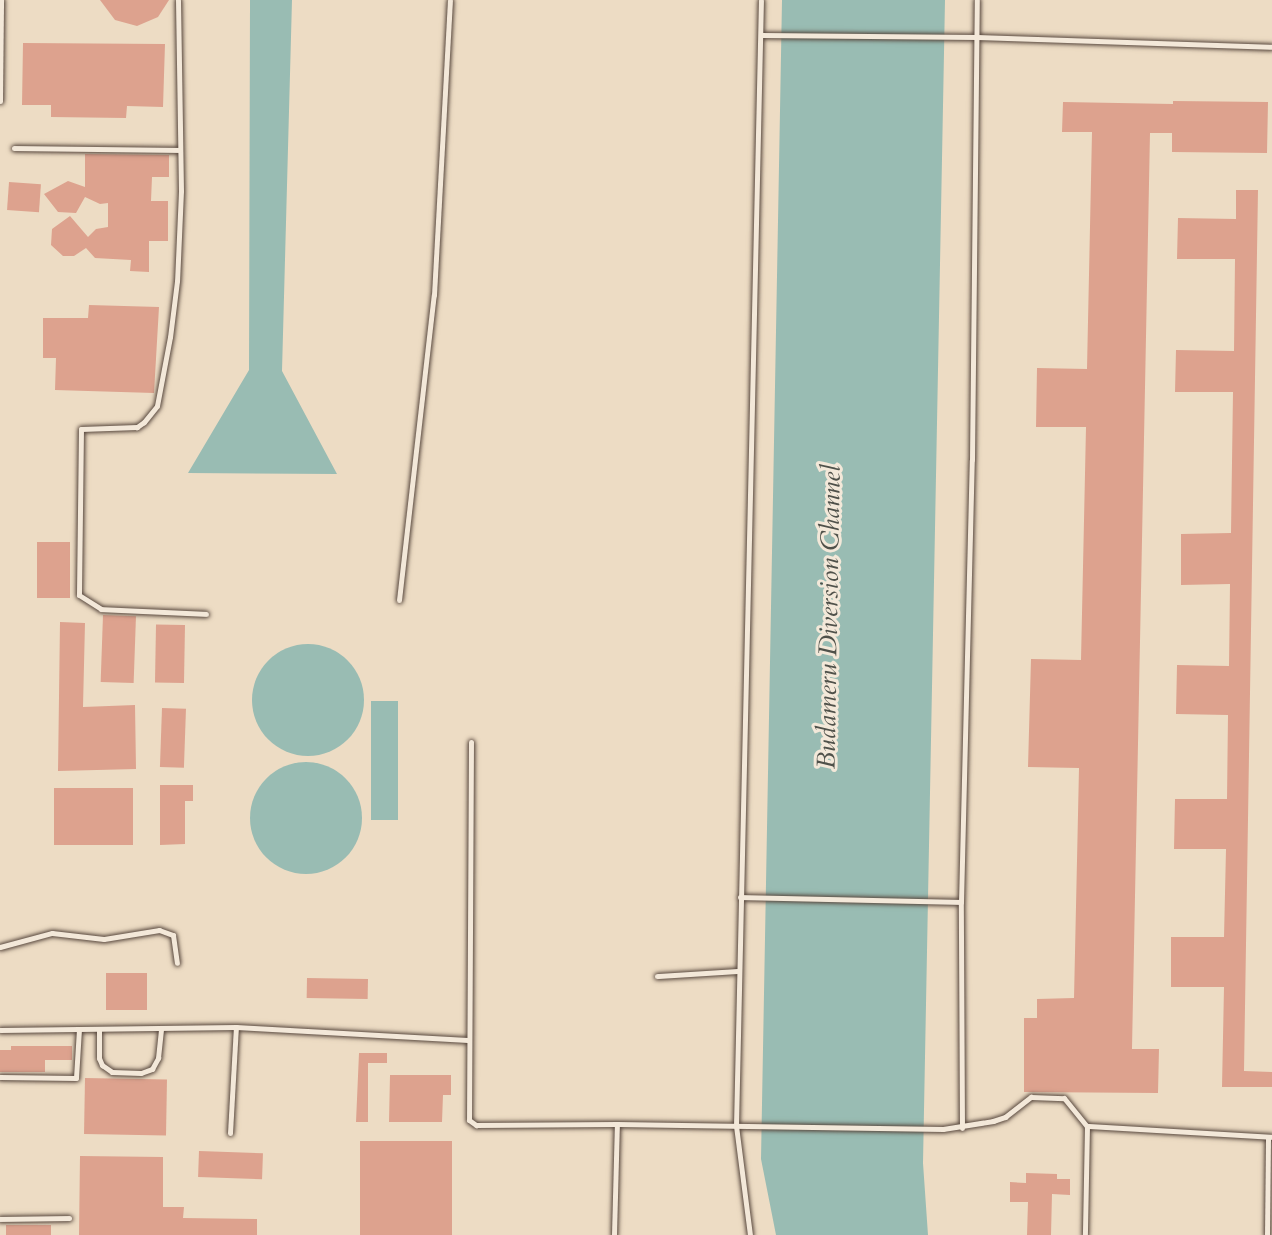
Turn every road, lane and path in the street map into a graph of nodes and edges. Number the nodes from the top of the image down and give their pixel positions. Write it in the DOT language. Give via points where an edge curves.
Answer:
graph roads {
  1 [pos="1,0"];
  2 [pos="178,0"];
  3 [pos="450,0"];
  4 [pos="761,0"];
  5 [pos="977,0"];
  6 [pos="761,35"];
  7 [pos="977,37"];
  8 [pos="1272,47"];
  9 [pos="0,101"];
  10 [pos="14,148"];
  11 [pos="180,150"];
  12 [pos="399,600"];
  13 [pos="206,614"];
  14 [pos="471,742"];
  15 [pos="740,897"];
  16 [pos="961,901"];
  17 [pos="0,947"];
  18 [pos="177,963"];
  19 [pos="739,971"];
  20 [pos="657,976"];
  21 [pos="236,1027"];
  22 [pos="161,1028"];
  23 [pos="79,1029"];
  24 [pos="99,1029"];
  25 [pos="0,1030"];
  26 [pos="468,1040"];
  27 [pos="0,1077"];
  28 [pos="617,1124"];
  29 [pos="736,1126"];
  30 [pos="1087,1126"];
  31 [pos="962,1128"];
  32 [pos="230,1133"];
  33 [pos="1270,1137"];
  34 [pos="69,1218"];
  35 [pos="0,1219"];
  36 [pos="614,1235"];
  37 [pos="750,1235"];
  38 [pos="1085,1235"];
  39 [pos="1267,1235"];
  1 -- 9 [label="lane"];
  2 -- 11 [label="lane"];
  3 -- 12 [label="lane" via="433,295"];
  4 -- 6 [label="lane"];
  5 -- 7 [label="lane"];
  6 -- 7 [label="lane"];
  6 -- 15 [label="lane"];
  7 -- 8 [label="lane"];
  7 -- 16 [label="lane"];
  10 -- 11 [label="lane"];
  11 -- 13 [label="lane" via="177,281 160,396 151,415 137,427 80,429 79,595 101,609"];
  14 -- 26 [label="lane"];
  15 -- 16 [label="lane"];
  15 -- 19 [label="lane"];
  16 -- 31 [label="lane"];
  17 -- 18 [label="lane" via="52,933 104,939 159,930 173,935"];
  19 -- 20 [label="lane"];
  19 -- 29 [label="lane"];
  21 -- 22 [label="lane"];
  21 -- 26 [label="lane"];
  21 -- 32 [label="lane"];
  22 -- 24 [label="lane"];
  22 -- 24 [label="lane" via="158,1058 152,1069 141,1073 112,1072 102,1065"];
  23 -- 24 [label="lane"];
  23 -- 25 [label="lane"];
  23 -- 27 [label="lane" via="76,1078"];
  26 -- 28 [label="lane" via="467,1113 476,1125"];
  28 -- 29 [label="lane"];
  28 -- 36 [label="lane"];
  29 -- 31 [label="lane"];
  29 -- 37 [label="lane"];
  30 -- 31 [label="lane" via="1064,1098 1031,1097 1005,1117"];
  30 -- 33 [label="lane"];
  30 -- 38 [label="lane"];
  33 -- 39 [label="lane"];
  34 -- 35 [label="lane"];
}
